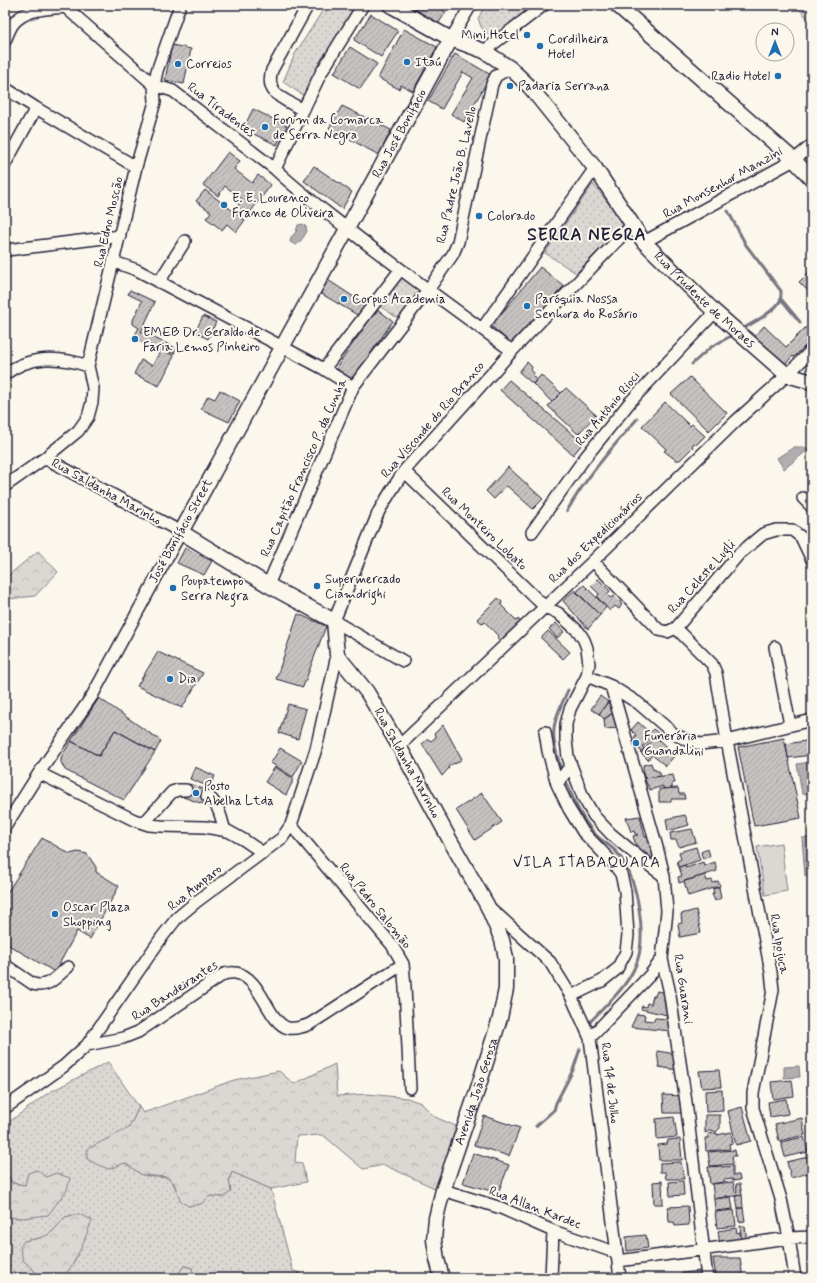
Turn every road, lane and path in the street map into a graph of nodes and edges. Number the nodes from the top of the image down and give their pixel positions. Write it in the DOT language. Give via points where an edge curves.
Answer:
graph roads {
  1 [pos="180,5"];
  2 [pos="308,5"];
  3 [pos="363,5"];
  4 [pos="390,5"];
  5 [pos="471,5"];
  6 [pos="544,5"];
  7 [pos="617,5"];
  8 [pos="65,6"];
  9 [pos="451,38"];
  10 [pos="5,41"];
  11 [pos="484,51"];
  12 [pos="510,68"];
  13 [pos="154,85"];
  14 [pos="5,88"];
  15 [pos="36,108"];
  16 [pos="303,110"];
  17 [pos="812,145"];
  18 [pos="794,160"];
  19 [pos="5,164"];
  20 [pos="136,167"];
  21 [pos="595,168"];
  22 [pos="275,169"];
  23 [pos="812,179"];
  24 [pos="633,224"];
  25 [pos="347,228"];
  26 [pos="120,236"];
  27 [pos="185,241"];
  28 [pos="644,242"];
  29 [pos="7,250"];
  30 [pos="114,262"];
  31 [pos="400,270"];
  32 [pos="159,282"];
  33 [pos="428,290"];
  34 [pos="715,312"];
  35 [pos="482,329"];
  36 [pos="282,348"];
  37 [pos="812,350"];
  38 [pos="512,351"];
  39 [pos="88,366"];
  40 [pos="324,369"];
  41 [pos="5,374"];
  42 [pos="787,375"];
  43 [pos="812,382"];
  44 [pos="353,388"];
  45 [pos="45,458"];
  46 [pos="404,471"];
  47 [pos="5,486"];
  48 [pos="803,498"];
  49 [pos="812,507"];
  50 [pos="181,532"];
  51 [pos="532,532"];
  52 [pos="812,560"];
  53 [pos="593,561"];
  54 [pos="268,585"];
  55 [pos="544,607"];
  56 [pos="334,620"];
  57 [pos="676,628"];
  58 [pos="775,647"];
  59 [pos="337,654"];
  60 [pos="402,661"];
  61 [pos="587,676"];
  62 [pos="611,686"];
  63 [pos="812,720"];
  64 [pos="790,725"];
  65 [pos="545,732"];
  66 [pos="727,741"];
  67 [pos="399,746"];
  68 [pos="570,768"];
  69 [pos="39,773"];
  70 [pos="557,782"];
  71 [pos="186,790"];
  72 [pos="207,796"];
  73 [pos="144,823"];
  74 [pos="291,825"];
  75 [pos="5,827"];
  76 [pos="225,831"];
  77 [pos="263,853"];
  78 [pos="664,876"];
  79 [pos="487,905"];
  80 [pos="662,959"];
  81 [pos="403,964"];
  82 [pos="5,965"];
  83 [pos="68,967"];
  84 [pos="571,996"];
  85 [pos="590,1038"];
  86 [pos="86,1045"];
  87 [pos="410,1088"];
  88 [pos="5,1108"];
  89 [pos="443,1190"];
  90 [pos="553,1231"];
  91 [pos="812,1236"];
  92 [pos="789,1238"];
  93 [pos="703,1250"];
  94 [pos="617,1257"];
  95 [pos="442,1278"];
  96 [pos="551,1278"];
  97 [pos="620,1278"];
  98 [pos="707,1278"];
  99 [pos="795,1278"];
  1 -- 13 [label="street, Rua Edno Moscão"];
  2 -- 16 [label="street" via="270,77 271,88 276,94"];
  3 -- 16 [label="street" via="321,72"];
  4 -- 9 [label="main road, Rua Prudente de Moraes"];
  5 -- 9 [label="street"];
  6 -- 11 [label="street"];
  7 -- 18 [label="main road"];
  8 -- 10 [label="street" via="34,11 22,16 13,24"];
  8 -- 13 [label="street, Rua Tiradentes"];
  9 -- 11 [label="main road, Rua Prudente de Moraes"];
  9 -- 25 [label="main road, Rua José Bonifácio"];
  11 -- 12 [label="main road, Rua Prudente de Moraes"];
  12 -- 21 [label="main road, Rua Prudente de Moraes" via="530,87"];
  12 -- 33 [label="street, Rua Padre João B. Lavello" via="493,80 458,242 453,254"];
  13 -- 20 [label="street, Rua Edno Moscão" via="155,102"];
  13 -- 22 [label="street, Rua Tiradentes" via="173,91"];
  14 -- 15 [label="street"];
  15 -- 19 [label="street"];
  15 -- 20 [label="street"];
  16 -- 22 [label="street"];
  17 -- 18 [label="street, Rua Monsenhor Manzini"];
  18 -- 23 [label="main road"];
  18 -- 28 [label="street, Rua Monsenhor Manzini"];
  20 -- 26 [label="street, Rua Edno Moscão"];
  21 -- 24 [label="main road, Rua Prudente de Moraes"];
  21 -- 35 [label="street"];
  22 -- 25 [label="street, Rua Tiradentes"];
  24 -- 28 [label="main road, Rua Prudente de Moraes"];
  24 -- 38 [label="street, Rua Visconde do Rio Branco"];
  25 -- 31 [label="street, Rua Tiradentes"];
  25 -- 36 [label="main road, José Bonifácio Street"];
  26 -- 29 [label="street"];
  26 -- 30 [label="street, Rua Edno Moscão"];
  27 -- 32 [label="street"];
  28 -- 34 [label="main road, Rua Prudente de Moraes"];
  30 -- 32 [label="street" via="137,270"];
  30 -- 39 [label="street, Rua Edno Moscão"];
  31 -- 33 [label="street, Rua Tiradentes"];
  31 -- 40 [label="street"];
  32 -- 36 [label="street"];
  33 -- 35 [label="street"];
  33 -- 44 [label="street, Rua Capitão Francisco P. da Cunha"];
  34 -- 42 [label="main road, Rua Prudente de Moraes"];
  34 -- 51 [label="street, Rua Antônio Rioci" via="630,402 584,459"];
  35 -- 38 [label="street"];
  36 -- 40 [label="street"];
  36 -- 50 [label="main road, José Bonifácio Street"];
  37 -- 42 [label="street, Rua dos Expedicionários"];
  38 -- 46 [label="street, Rua Visconde do Rio Branco"];
  39 -- 41 [label="street" via="50,358 29,362"];
  39 -- 45 [label="street" via="93,388 88,417 78,431"];
  40 -- 44 [label="street"];
  42 -- 43 [label="main road"];
  42 -- 53 [label="street, Rua dos Expedicionários" via="736,421"];
  44 -- 54 [label="street, Rua Capitão Francisco P. da Cunha"];
  45 -- 47 [label="street"];
  45 -- 50 [label="street, Rua Saldanha Marinho"];
  46 -- 55 [label="street, Rua Monteiro Lobato"];
  46 -- 56 [label="street, Rua Visconde do Rio Branco" via="379,511"];
  48 -- 49 [label="street"];
  50 -- 54 [label="main road, Rua Saldanha Marinho"];
  50 -- 69 [label="street, José Bonifácio Street" via="92,696"];
  52 -- 57 [label="street, Rua Celeste Lugli" via="801,537 792,530 776,530 763,534 739,554"];
  53 -- 55 [label="street, Rua dos Expedicionários"];
  53 -- 57 [label="street" via="659,630 667,632"];
  54 -- 56 [label="main road, Rua Saldanha Marinho"];
  55 -- 61 [label="street, Rua Monteiro Lobato" via="558,613 584,640 589,664"];
  55 -- 67 [label="street, Rua dos Expedicionários"];
  56 -- 59 [label="main road"];
  56 -- 60 [label="street, Rua Saldanha Marinho"];
  57 -- 66 [label="street, Rua Ipojuca" via="715,668"];
  58 -- 64 [label="street"];
  59 -- 67 [label="main road, Rua Saldanha Marinho" via="367,692"];
  59 -- 74 [label="street, Rua Amparo" via="316,749"];
  61 -- 62 [label="street"];
  61 -- 68 [label="street" via="570,709 566,724"];
  62 -- 66 [label="street" via="638,703 674,734 700,744"];
  62 -- 78 [label="street, Rua Guarani"];
  63 -- 64 [label="street"];
  64 -- 66 [label="street"];
  65 -- 70 [label="street"];
  66 -- 92 [label="street, Rua Ipojuca" via="773,990 754,1093 754,1108 781,1199"];
  67 -- 79 [label="main road, Rua Saldanha Marinho"];
  68 -- 70 [label="street"];
  68 -- 78 [label="street" via="594,816 611,834"];
  69 -- 73 [label="street"];
  69 -- 75 [label="street, José Bonifácio Street"];
  70 -- 84 [label="street" via="583,832 613,863 620,874 625,891 628,935 626,952 616,969 602,981"];
  71 -- 73 [label="street" via="172,792"];
  72 -- 76 [label="street" via="217,804"];
  73 -- 76 [label="street" via="205,827"];
  74 -- 77 [label="street, Rua Amparo" via="282,838"];
  74 -- 81 [label="street, Rua Pedro Salomão" via="392,945"];
  76 -- 77 [label="street"];
  77 -- 86 [label="street, Rua Amparo" via="177,918"];
  78 -- 80 [label="street, Rua Guarani" via="667,911"];
  79 -- 84 [label="street, Rua 14 de Julho" via="550,962"];
  79 -- 89 [label="main road, Avenida João Gerosa" via="502,940 506,958 506,989 489,1055"];
  80 -- 85 [label="street"];
  80 -- 93 [label="street, Rua Guarani" via="686,1102"];
  81 -- 86 [label="street, Rua Bandeirantes" via="300,1028 288,1028 279,1022 253,983 236,972 224,974 138,1032 123,1038"];
  81 -- 87 [label="street, Rua Pedro Salomão"];
  82 -- 83 [label="street" via="38,985 50,982"];
  84 -- 85 [label="street, Rua 14 de Julho"];
  85 -- 94 [label="street, Rua 14 de Julho"];
  86 -- 88 [label="street, Rua Amparo" via="64,1066"];
  89 -- 90 [label="street, Rua Allan Kardec" via="501,1208"];
  89 -- 95 [label="main road, Avenida João Gerosa" via="434,1240"];
  90 -- 94 [label="street, Rua Allan Kardec"];
  90 -- 96 [label="street"];
  91 -- 92 [label="street"];
  92 -- 93 [label="street"];
  92 -- 99 [label="street, Rua Ipojuca"];
  93 -- 94 [label="street"];
  93 -- 98 [label="street, Rua Guarani"];
  94 -- 97 [label="street, Rua 14 de Julho"];
}
